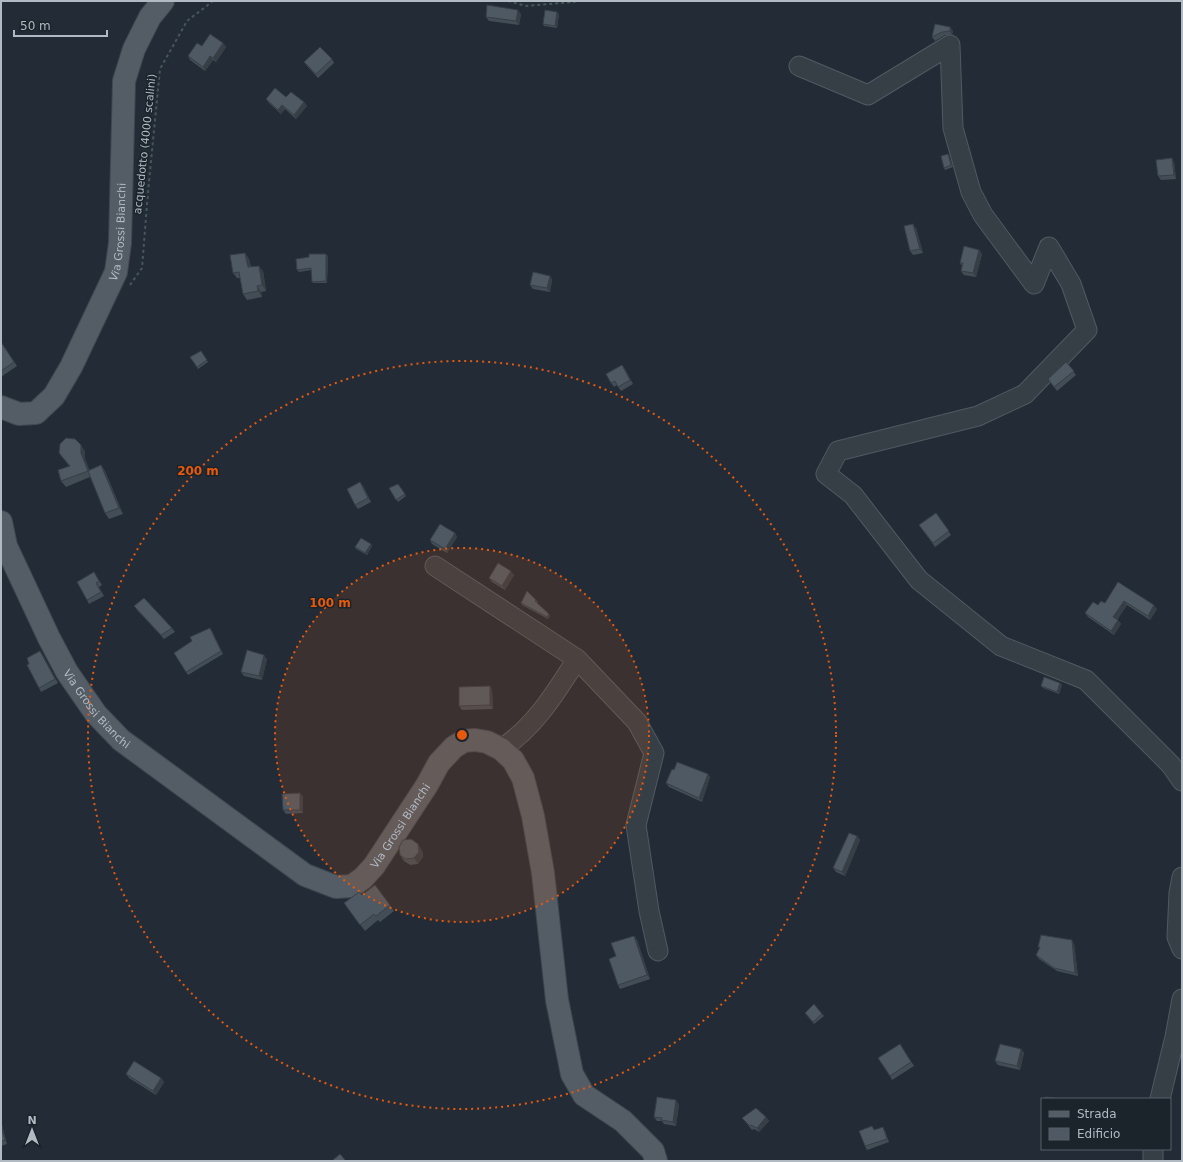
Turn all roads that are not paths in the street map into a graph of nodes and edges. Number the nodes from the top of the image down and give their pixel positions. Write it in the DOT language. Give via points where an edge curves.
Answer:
graph roads {
  1 [pos="163,1"];
  2 [pos="799,66"];
  3 [pos="1,407"];
  4 [pos="1,522"];
  5 [pos="435,566"];
  6 [pos="577,659"];
  7 [pos="502,749"];
  8 [pos="1182,781"];
  9 [pos="1182,877"];
  10 [pos="1182,950"];
  11 [pos="658,951"];
  12 [pos="1182,999"];
  13 [pos="1160,1098"];
  14 [pos="1153,1150"];
  15 [pos="656,1161"];
  16 [pos="1153,1161"];
  1 -- 3 [label="main road, Via Grossi Bianchi" via="150,17 134,49 124,81 120,243 116,272 71,367 54,396 36,413 19,414"];
  2 -- 8 [label="street" via="868,95 950,45 953,128 971,192 983,215 1034,284 1049,247 1071,284 1087,330 1025,394 978,416 838,450 826,474 853,495 919,580 1001,646 1086,680 1171,765"];
  4 -- 7 [label="main road, Via Grossi Bianchi" via="6,546 49,638 67,672 96,714 121,740 305,875 336,887 352,886 374,866 439,763 454,747 464,741 475,740"];
  5 -- 6 [label="street"];
  6 -- 7 [label="street" via="548,704"];
  6 -- 11 [label="street" via="637,722 654,753 636,825"];
  7 -- 15 [label="main road, Via Grossi Bianchi" via="513,760 523,778 534,816 557,1000 572,1074 584,1095 623,1121 653,1151"];
  9 -- 10 [label="street" via="1177,937"];
  12 -- 13 [label="street"];
  14 -- 16 [label="street"];
}
